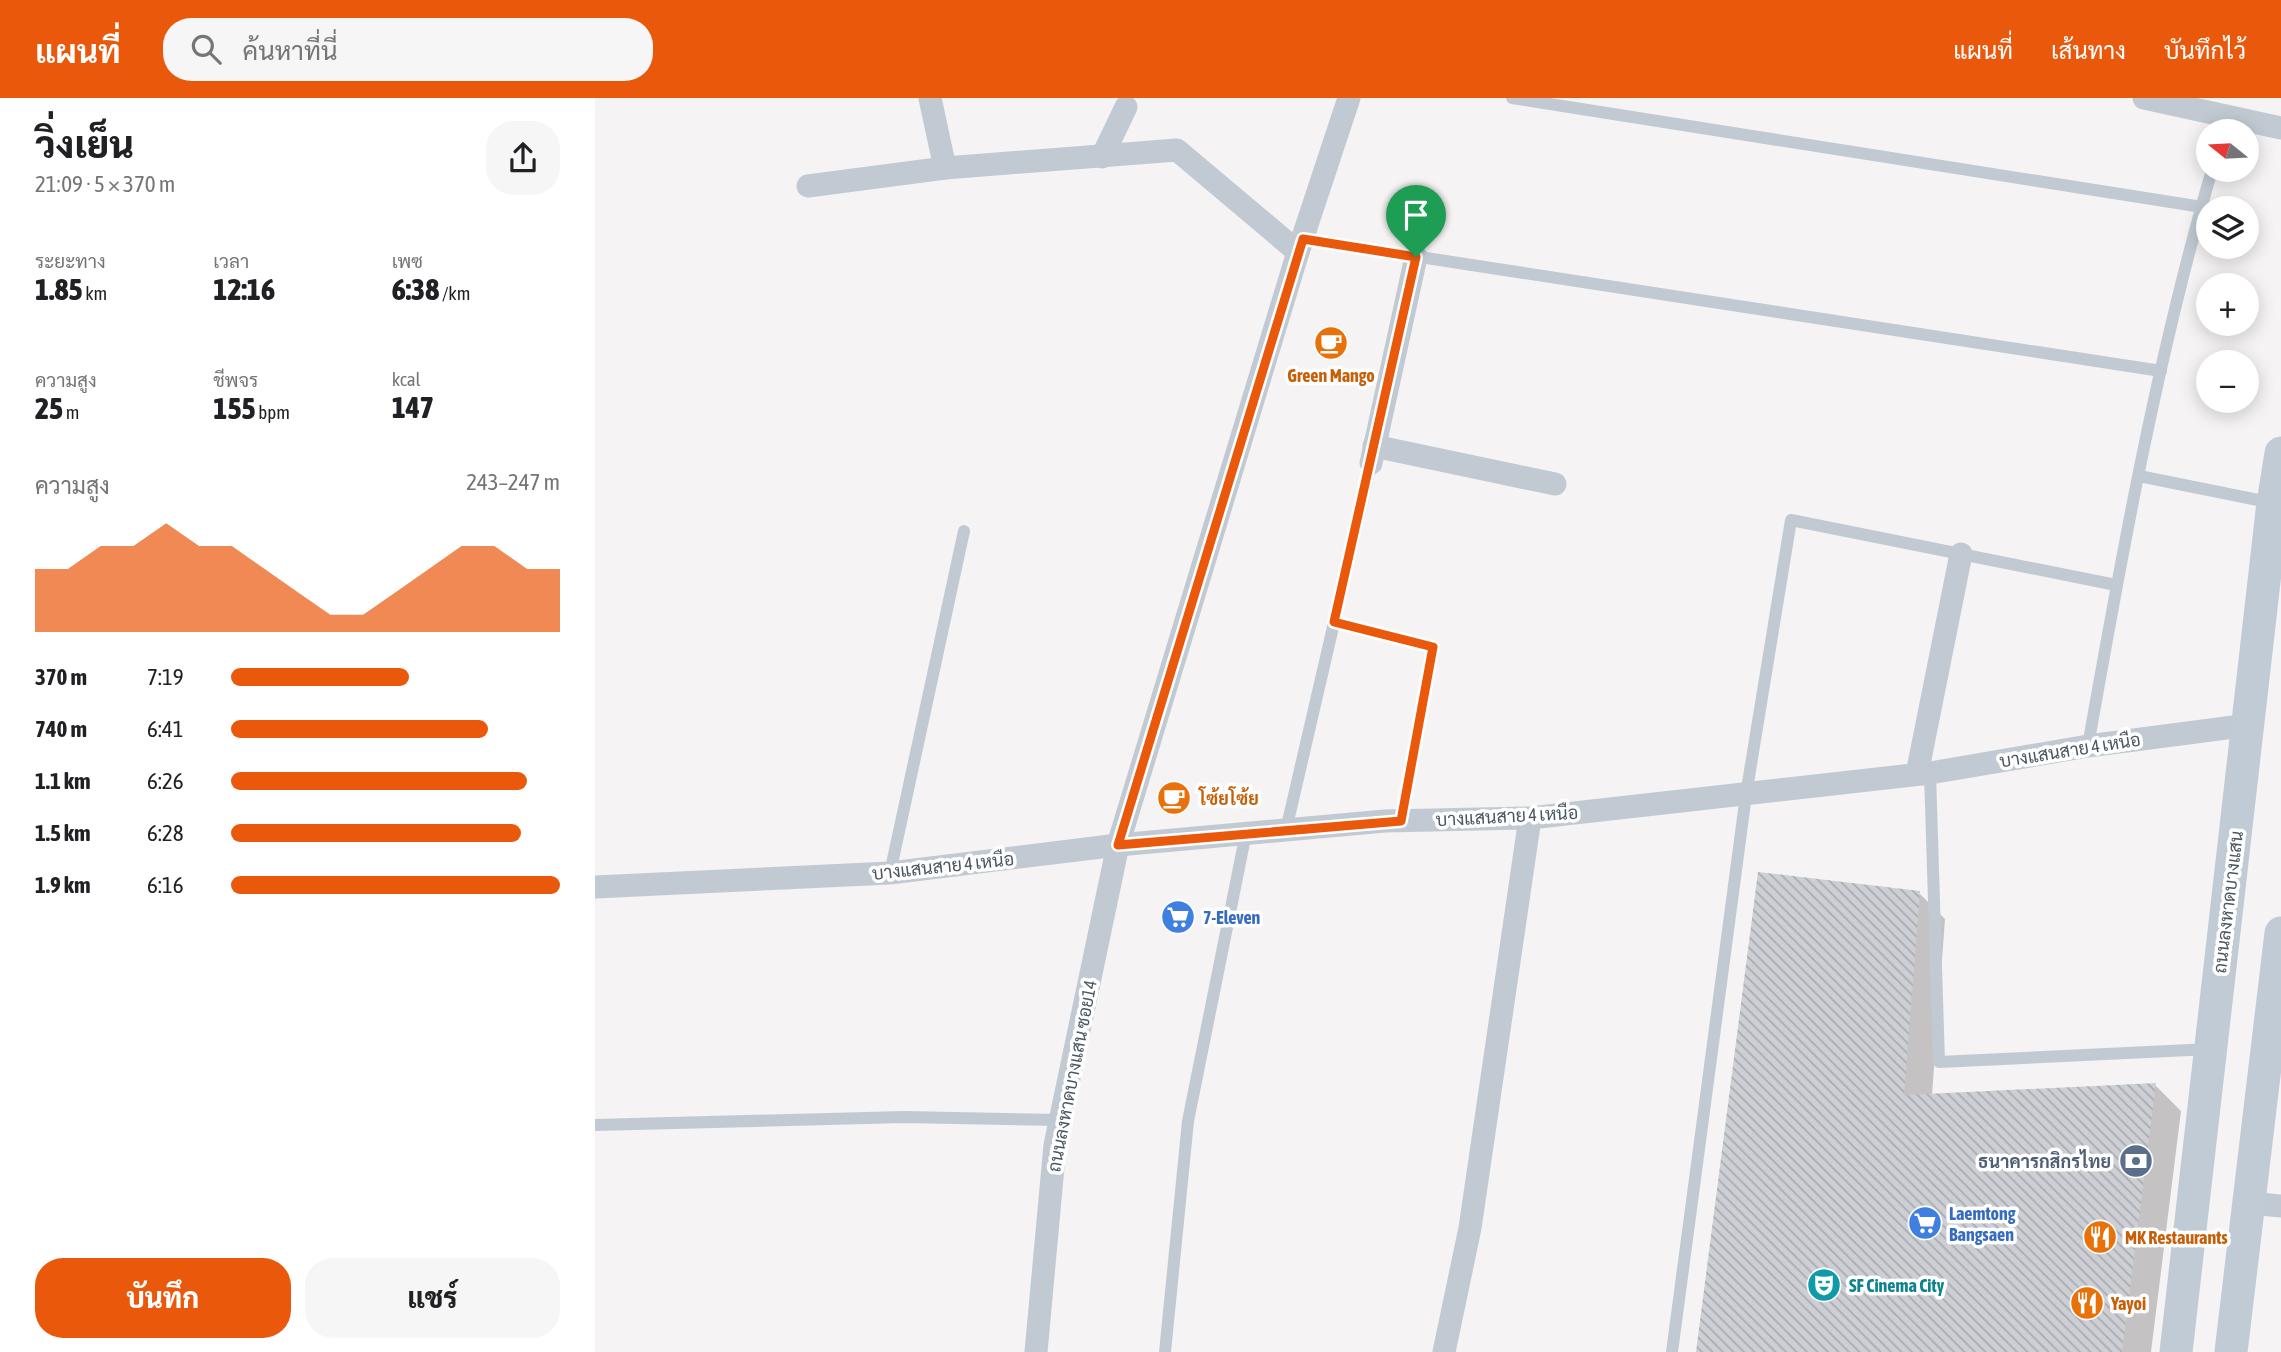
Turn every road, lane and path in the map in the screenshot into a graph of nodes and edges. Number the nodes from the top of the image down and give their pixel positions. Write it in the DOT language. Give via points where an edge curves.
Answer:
graph roads {
  1 [pos="930,98"];
  2 [pos="1349,98"];
  3 [pos="1512,98"];
  4 [pos="2144,98"];
  5 [pos="1126,107"];
  6 [pos="2208,119"];
  7 [pos="2259,126"];
  8 [pos="2281,126"];
  9 [pos="1102,157"];
  10 [pos="945,168"];
  11 [pos="808,186"];
  12 [pos="2196,206"];
  13 [pos="2196,228"];
  14 [pos="1300,246"];
  15 [pos="1416,257"];
  16 [pos="2161,371"];
  17 [pos="2281,453"];
  18 [pos="1372,454"];
  19 [pos="2139,477"];
  20 [pos="1555,484"];
  21 [pos="2273,503"];
  22 [pos="964,531"];
  23 [pos="1961,554"];
  24 [pos="2116,585"];
  25 [pos="1334,622"];
  26 [pos="2249,725"];
  27 [pos="2088,746"];
  28 [pos="1924,774"];
  29 [pos="1747,795"];
  30 [pos="1530,818"];
  31 [pos="1401,821"];
  32 [pos="1286,830"];
  33 [pos="1246,833"];
  34 [pos="1118,845"];
  35 [pos="890,873"];
  36 [pos="595,887"];
  37 [pos="2281,933"];
  38 [pos="2279,966"];
  39 [pos="2211,1049"];
  40 [pos="1061,1120"];
  41 [pos="595,1125"];
  42 [pos="2265,1204"];
  43 [pos="1036,1352"];
  44 [pos="1165,1352"];
  45 [pos="1444,1352"];
  46 [pos="1672,1352"];
  47 [pos="2176,1352"];
  48 [pos="2231,1352"];
  1 -- 10 [label="street"];
  2 -- 14 [label="street, ถนนลงหาดบางแสน ซอย14"];
  3 -- 12 [label="lane"];
  4 -- 6 [label="street"];
  5 -- 9 [label="street"];
  7 -- 8 [label="street"];
  9 -- 10 [label="street"];
  9 -- 14 [label="street" via="1177,150"];
  10 -- 11 [label="street"];
  13 -- 16 [label="lane"];
  14 -- 15 [label="lane"];
  14 -- 34 [label="street, ถนนลงหาดบางแสน ซอย14"];
  15 -- 16 [label="lane"];
  15 -- 18 [label="street"];
  16 -- 19 [label="lane"];
  17 -- 21 [label="main road, ถนนลงหาดบางแสน"];
  18 -- 20 [label="street"];
  18 -- 25 [label="lane"];
  19 -- 21 [label="lane"];
  19 -- 24 [label="lane"];
  21 -- 26 [label="main road, ถนนลงหาดบางแสน"];
  22 -- 35 [label="lane"];
  23 -- 24 [label="lane"];
  23 -- 28 [label="street"];
  23 -- 29 [label="lane" via="1791,520"];
  24 -- 27 [label="lane"];
  25 -- 31 [label="lane" via="1433,647"];
  25 -- 32 [label="lane"];
  26 -- 27 [label="street, บางแสนสาย 4 เหนือ"];
  26 -- 39 [label="main road, ถนนลงหาดบางแสน"];
  27 -- 28 [label="street, บางแสนสาย 4 เหนือ"];
  28 -- 29 [label="street, บางแสนสาย 4 เหนือ"];
  28 -- 39 [label="lane" via="1931,821 1939,1062"];
  29 -- 30 [label="street, บางแสนสาย 4 เหนือ"];
  29 -- 46 [label="lane"];
  30 -- 31 [label="street, บางแสนสาย 4 เหนือ"];
  30 -- 45 [label="street" via="1470,1228"];
  31 -- 32 [label="street, บางแสนสาย 4 เหนือ"];
  32 -- 33 [label="street, บางแสนสาย 4 เหนือ"];
  33 -- 34 [label="street, บางแสนสาย 4 เหนือ"];
  33 -- 44 [label="lane" via="1188,1121"];
  34 -- 35 [label="street, บางแสนสาย 4 เหนือ"];
  34 -- 40 [label="street, ถนนลงหาดบางแสน ซอย14"];
  35 -- 36 [label="street, บางแสนสาย 4 เหนือ"];
  37 -- 38 [label="main road"];
  38 -- 42 [label="main road"];
  39 -- 47 [label="main road, ถนนลงหาดบางแสน"];
  40 -- 41 [label="lane" via="904,1117"];
  40 -- 43 [label="street, ถนนลงหาดบางแสน ซอย14"];
  42 -- 48 [label="main road"];
}
